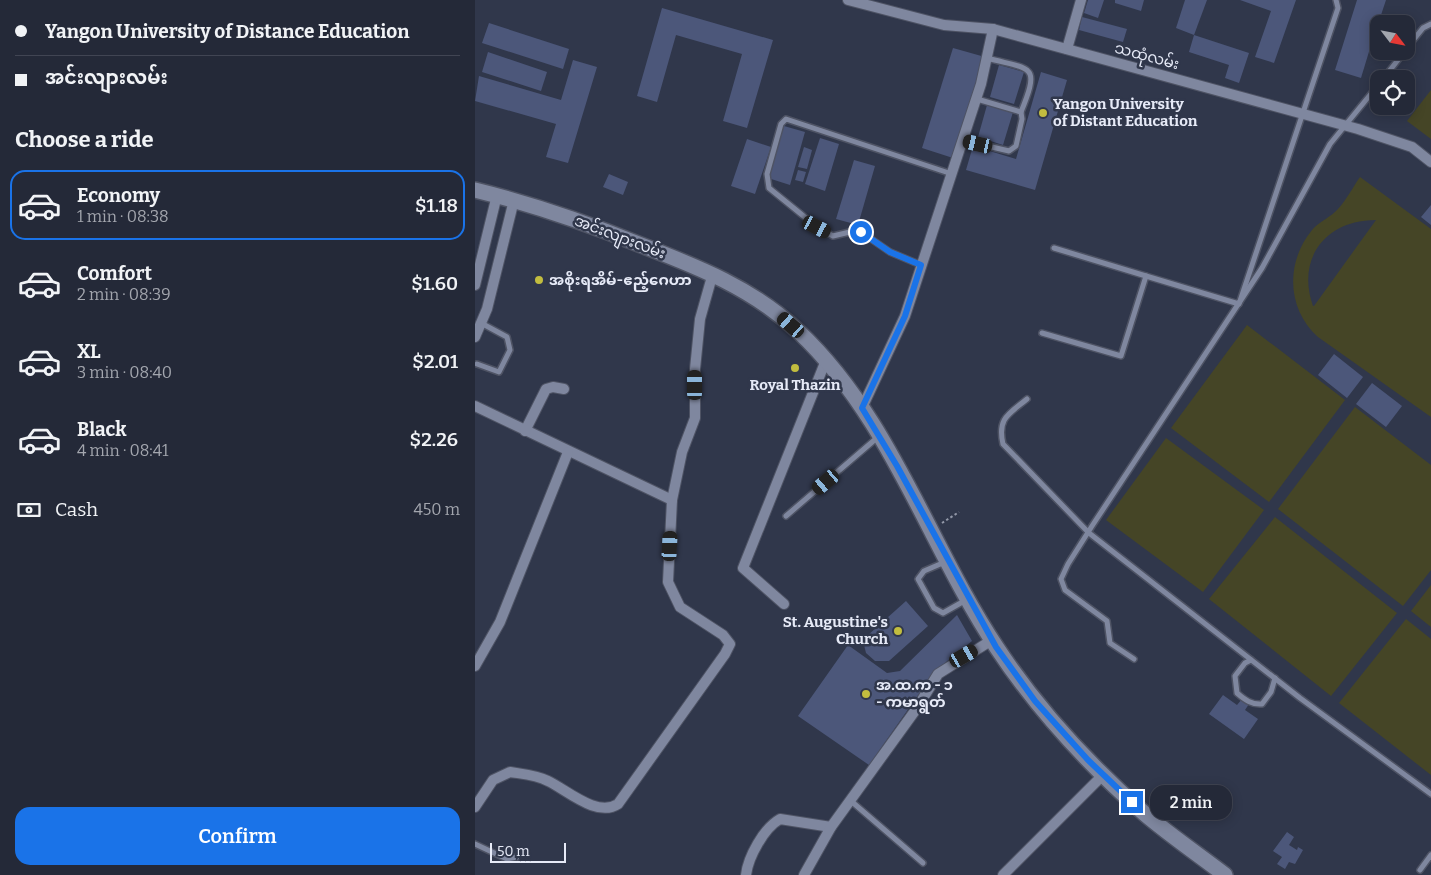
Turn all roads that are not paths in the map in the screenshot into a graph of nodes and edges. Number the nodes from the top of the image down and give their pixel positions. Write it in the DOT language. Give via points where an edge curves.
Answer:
graph roads {
  1 [pos="848,0"];
  2 [pos="1081,0"];
  3 [pos="1336,0"];
  4 [pos="1431,24"];
  5 [pos="993,29"];
  6 [pos="1415,38"];
  7 [pos="1067,49"];
  8 [pos="987,58"];
  9 [pos="1397,60"];
  10 [pos="1390,70"];
  11 [pos="1370,95"];
  12 [pos="976,98"];
  13 [pos="1021,112"];
  14 [pos="1301,113"];
  15 [pos="1345,125"];
  16 [pos="962,140"];
  17 [pos="1431,162"];
  18 [pos="952,174"];
  19 [pos="475,190"];
  20 [pos="497,195"];
  21 [pos="515,200"];
  22 [pos="1054,248"];
  23 [pos="921,265"];
  24 [pos="713,273"];
  25 [pos="1146,276"];
  26 [pos="475,285"];
  27 [pos="1239,304"];
  28 [pos="481,323"];
  29 [pos="1042,333"];
  30 [pos="475,337"];
  31 [pos="826,360"];
  32 [pos="477,364"];
  33 [pos="564,390"];
  34 [pos="1027,399"];
  35 [pos="475,406"];
  36 [pos="862,408"];
  37 [pos="525,431"];
  38 [pos="880,435"];
  39 [pos="569,452"];
  40 [pos="672,500"];
  41 [pos="786,516"];
  42 [pos="1089,533"];
  43 [pos="948,560"];
  44 [pos="969,599"];
  45 [pos="784,604"];
  46 [pos="992,640"];
  47 [pos="1134,659"];
  48 [pos="1251,660"];
  49 [pos="475,666"];
  50 [pos="1275,678"];
  51 [pos="1103,775"];
  52 [pos="1431,794"];
  53 [pos="851,801"];
  54 [pos="475,807"];
  55 [pos="831,827"];
  56 [pos="475,844"];
  57 [pos="1431,855"];
  58 [pos="517,857"];
  59 [pos="923,863"];
  60 [pos="1420,870"];
  61 [pos="1217,872"];
  62 [pos="1007,874"];
  63 [pos="746,875"];
  64 [pos="804,875"];
  1 -- 5 [label="street, သထုံလမ်း" via="944,25"];
  2 -- 7 [label="street"];
  3 -- 14 [label="lane" via="1338,8"];
  4 -- 6 [label="lane"];
  5 -- 7 [label="street, သထုံလမ်း"];
  5 -- 8 [label="street"];
  7 -- 14 [label="street, သထုံလမ်း"];
  8 -- 12 [label="street"];
  8 -- 13 [label="lane" via="1027,69 1032,76 1032,86"];
  9 -- 10 [label="lane"];
  11 -- 15 [label="lane"];
  12 -- 13 [label="lane"];
  12 -- 16 [label="street"];
  13 -- 16 [label="lane" via="1016,146 1009,151"];
  14 -- 15 [label="street, သထုံလမ်း"];
  14 -- 27 [label="lane"];
  15 -- 17 [label="street, သထုံလမ်း" via="1412,147"];
  15 -- 27 [label="lane" via="1330,144"];
  16 -- 18 [label="street"];
  18 -- 23 [label="street"];
  18 -- 23 [label="lane" via="786,119 781,124 767,174 769,188 833,236 861,232 890,252"];
  19 -- 20 [label="main road, အင်းလျားလမ်း"];
  20 -- 21 [label="main road, အင်းလျားလမ်း"];
  20 -- 26 [label="street"];
  21 -- 24 [label="main road, အင်းလျားလမ်း"];
  21 -- 28 [label="street"];
  22 -- 25 [label="lane"];
  23 -- 36 [label="street" via="905,316"];
  24 -- 31 [label="main road, အင်းလျားလမ်း" via="768,306"];
  24 -- 40 [label="street" via="700,319 695,418"];
  25 -- 27 [label="lane"];
  25 -- 29 [label="lane" via="1121,356"];
  27 -- 42 [label="lane"];
  28 -- 30 [label="street"];
  28 -- 32 [label="lane" via="507,337 510,350 499,372"];
  31 -- 36 [label="main road, အင်းလျားလမ်း"];
  31 -- 45 [label="street" via="743,568"];
  33 -- 37 [label="street" via="547,389"];
  34 -- 42 [label="lane" via="1003,420 1000,433 1003,444"];
  35 -- 37 [label="street"];
  36 -- 38 [label="main road, အင်းလျားလမ်း"];
  37 -- 39 [label="street"];
  38 -- 41 [label="lane"];
  38 -- 43 [label="main road, အင်းလျားလမ်း"];
  39 -- 40 [label="street"];
  39 -- 49 [label="street" via="500,622"];
  40 -- 54 [label="street" via="668,582 680,607 723,635 729,644 725,654 618,804 599,808 546,780 510,772 493,780"];
  42 -- 47 [label="lane" via="1061,579 1065,590 1107,621 1109,643"];
  42 -- 48 [label="lane"];
  43 -- 44 [label="main road, အင်းလျားလမ်း"];
  43 -- 44 [label="lane" via="924,571 919,579 923,587 935,608 943,613"];
  44 -- 46 [label="main road, အင်းလျားလမ်း"];
  46 -- 51 [label="main road, အင်းလျားလမ်း" via="1035,701"];
  46 -- 53 [label="street" via="938,674"];
  48 -- 50 [label="lane"];
  48 -- 50 [label="lane" via="1235,676 1237,693 1243,698 1253,705 1263,704"];
  50 -- 52 [label="lane"];
  51 -- 61 [label="main road, အင်းလျားလမ်း"];
  51 -- 62 [label="street"];
  53 -- 55 [label="street"];
  53 -- 59 [label="lane"];
  55 -- 63 [label="street" via="780,819 769,829 752,855"];
  55 -- 64 [label="street"];
  56 -- 58 [label="lane" via="507,859"];
  57 -- 60 [label="lane"];
}
